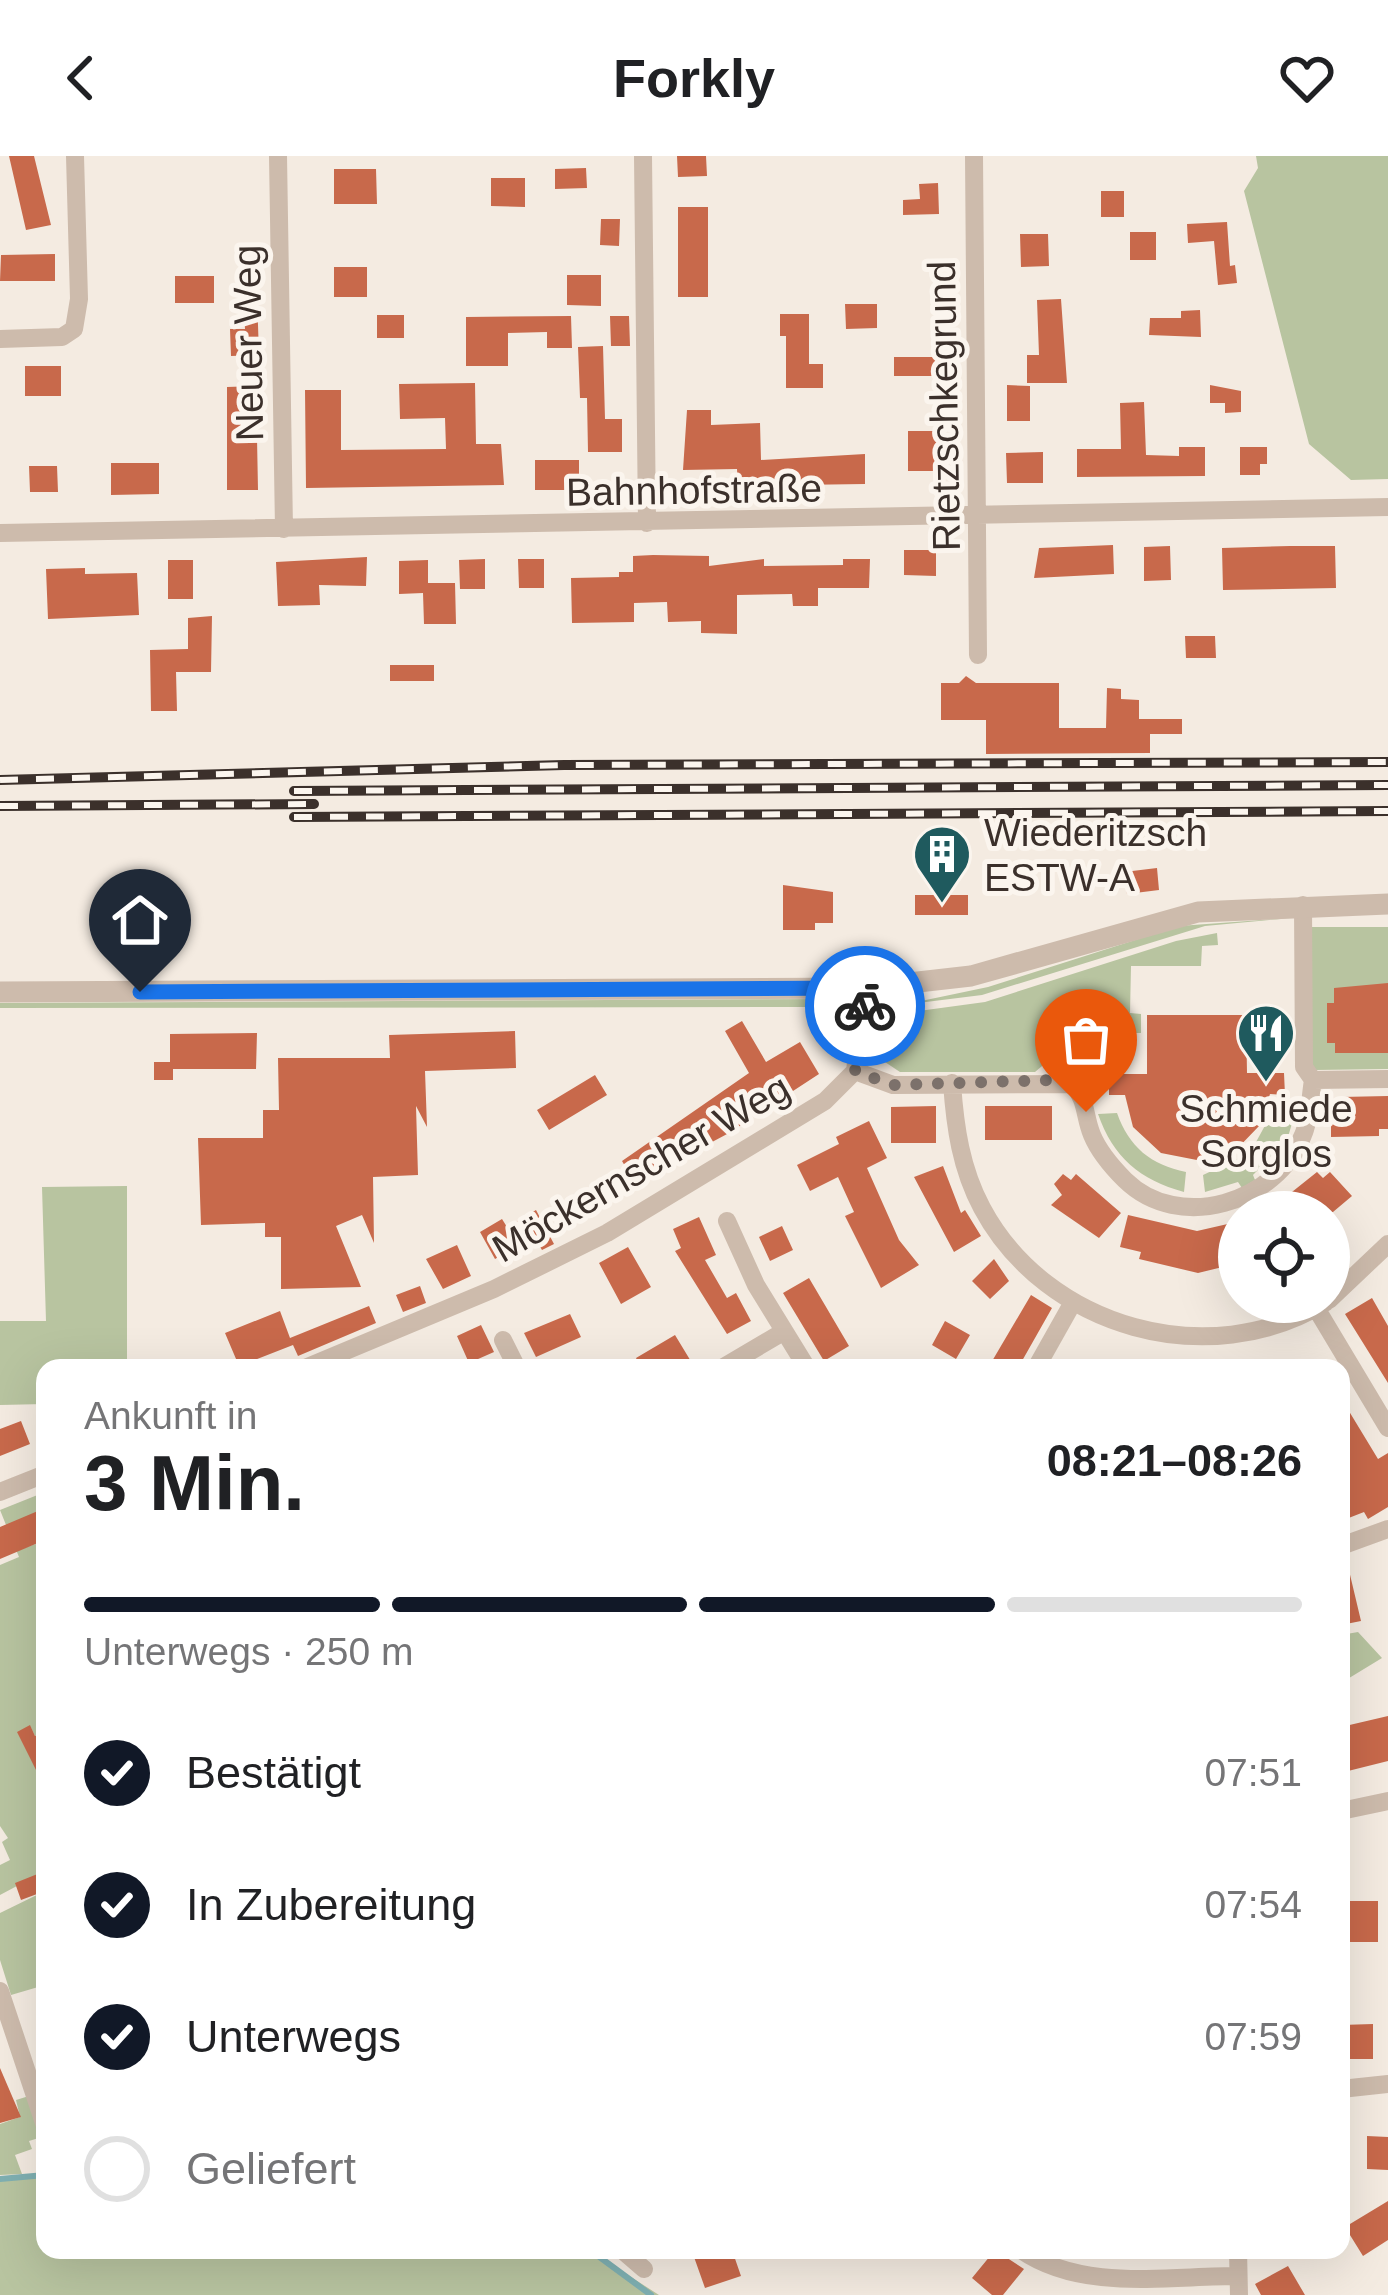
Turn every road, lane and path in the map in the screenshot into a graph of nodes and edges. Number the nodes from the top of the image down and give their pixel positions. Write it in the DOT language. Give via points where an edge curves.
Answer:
graph roads {
  1 [pos="76,156"];
  2 [pos="278,156"];
  3 [pos="643,156"];
  4 [pos="974,156"];
  5 [pos="0,339"];
  6 [pos="1388,507"];
  7 [pos="980,518"];
  8 [pos="647,523"];
  9 [pos="284,529"];
  10 [pos="0,533"];
  11 [pos="979,655"];
  12 [pos="1388,904"];
  13 [pos="1303,905"];
  14 [pos="865,988"];
  15 [pos="0,992"];
  16 [pos="855,1071"];
  17 [pos="1388,1079"];
  18 [pos="1313,1080"];
  19 [pos="952,1083"];
  20 [pos="727,1221"];
  21 [pos="1388,1244"];
  22 [pos="1350,1279"];
  23 [pos="1072,1304"];
  24 [pos="1277,1323"];
  25 [pos="1334,1323"];
  26 [pos="783,1332"];
  27 [pos="503,1340"];
  28 [pos="327,1359"];
  29 [pos="512,1359"];
  30 [pos="737,1359"];
  31 [pos="801,1359"];
  32 [pos="1041,1359"];
  33 [pos="1388,1428"];
  34 [pos="36,1478"];
  35 [pos="0,1492"];
  36 [pos="1388,1529"];
  37 [pos="1350,1543"];
  38 [pos="1388,1801"];
  39 [pos="1350,1808"];
  40 [pos="0,1991"];
  41 [pos="1388,2084"];
  42 [pos="1350,2089"];
  43 [pos="36,2099"];
  44 [pos="632,2259"];
  45 [pos="1035,2259"];
  46 [pos="644,2269"];
  47 [pos="1239,2286"];
  1 -- 5 [label="street" via="74,329 62,337"];
  2 -- 9 [label="street, Neuer Weg"];
  3 -- 8 [label="street"];
  4 -- 7 [label="street, Rietzschkegrund"];
  6 -- 7 [label="street, Bahnhofstraße"];
  7 -- 8 [label="street, Bahnhofstraße"];
  7 -- 11 [label="street, Rietzschkegrund"];
  8 -- 9 [label="street, Bahnhofstraße"];
  9 -- 10 [label="street, Bahnhofstraße"];
  12 -- 13 [label="street"];
  13 -- 14 [label="street" via="1198,912 971,976"];
  13 -- 18 [label="street" via="1304,1066"];
  14 -- 15 [label="street"];
  14 -- 16 [label="street"];
  16 -- 19 [label="street" via="893,1085"];
  16 -- 28 [label="street, Möckernscher Weg" via="824,1101 607,1233"];
  17 -- 18 [label="street"];
  18 -- 19 [label="street" via="1303,1135 1287,1162 1263,1187 1196,1207 1162,1202 1130,1185 1092,1135 1084,1096 1072,1084"];
  19 -- 23 [label="street" via="961,1154 983,1211 1030,1272"];
  20 -- 26 [label="street"];
  21 -- 22 [label="street"];
  23 -- 24 [label="street" via="1134,1327 1198,1337"];
  23 -- 32 [label="street"];
  25 -- 33 [label="street"];
  26 -- 30 [label="street"];
  26 -- 31 [label="street"];
  27 -- 29 [label="street"];
  34 -- 35 [label="street"];
  36 -- 37 [label="street"];
  38 -- 39 [label="street"];
  40 -- 43 [label="street"];
  41 -- 42 [label="street"];
  44 -- 46 [label="street"];
  45 -- 47 [label="street" via="1083,2276"];
}
